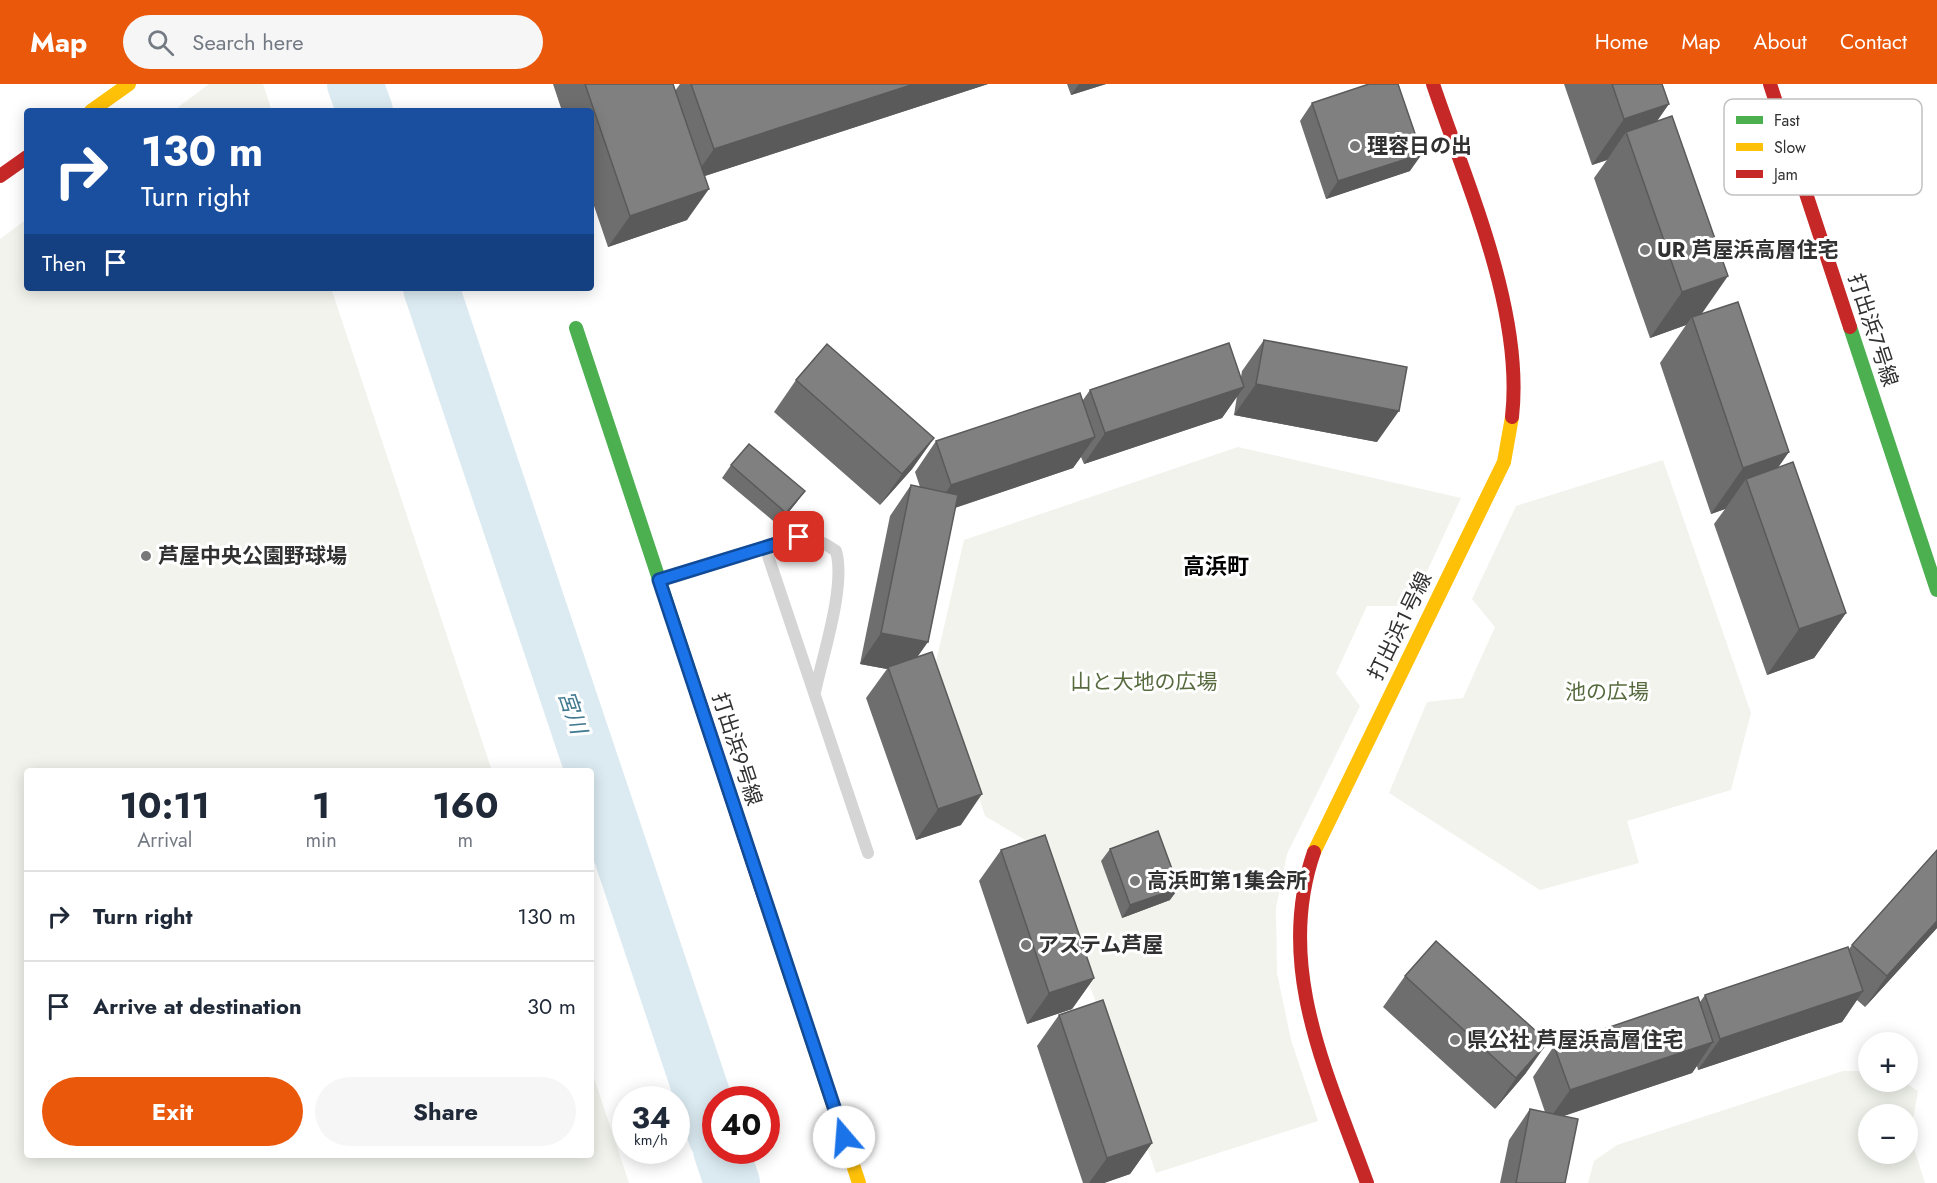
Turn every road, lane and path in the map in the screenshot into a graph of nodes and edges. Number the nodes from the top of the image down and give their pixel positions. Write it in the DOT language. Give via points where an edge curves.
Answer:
graph roads {
  1 [pos="129,84"];
  2 [pos="1433,84"];
  3 [pos="1770,84"];
  4 [pos="1775,99"];
  5 [pos="95,108"];
  6 [pos="24,159"];
  7 [pos="0,176"];
  8 [pos="1807,195"];
  9 [pos="576,328"];
  10 [pos="765,547"];
  11 [pos="659,580"];
  12 [pos="1937,590"];
  13 [pos="814,694"];
  14 [pos="868,853"];
  15 [pos="859,1183"];
  16 [pos="1367,1183"];
  1 -- 5 [label="street"];
  2 -- 16 [label="street, 打出浜１号線" via="1503,294 1515,352 1516,396 1504,462 1316,846 1300,903 1299,953 1314,1028"];
  3 -- 4 [label="street, 打出浜７号線"];
  6 -- 7 [label="street"];
  8 -- 12 [label="street, 打出浜７号線"];
  9 -- 11 [label="street, 打出浜９号線"];
  10 -- 11 [label="lane"];
  10 -- 13 [label="lane"];
  10 -- 13 [label="lane" via="799,537 818,538 836,550 840,567 837,589"];
  11 -- 15 [label="street, 打出浜９号線"];
  13 -- 14 [label="lane"];
}
